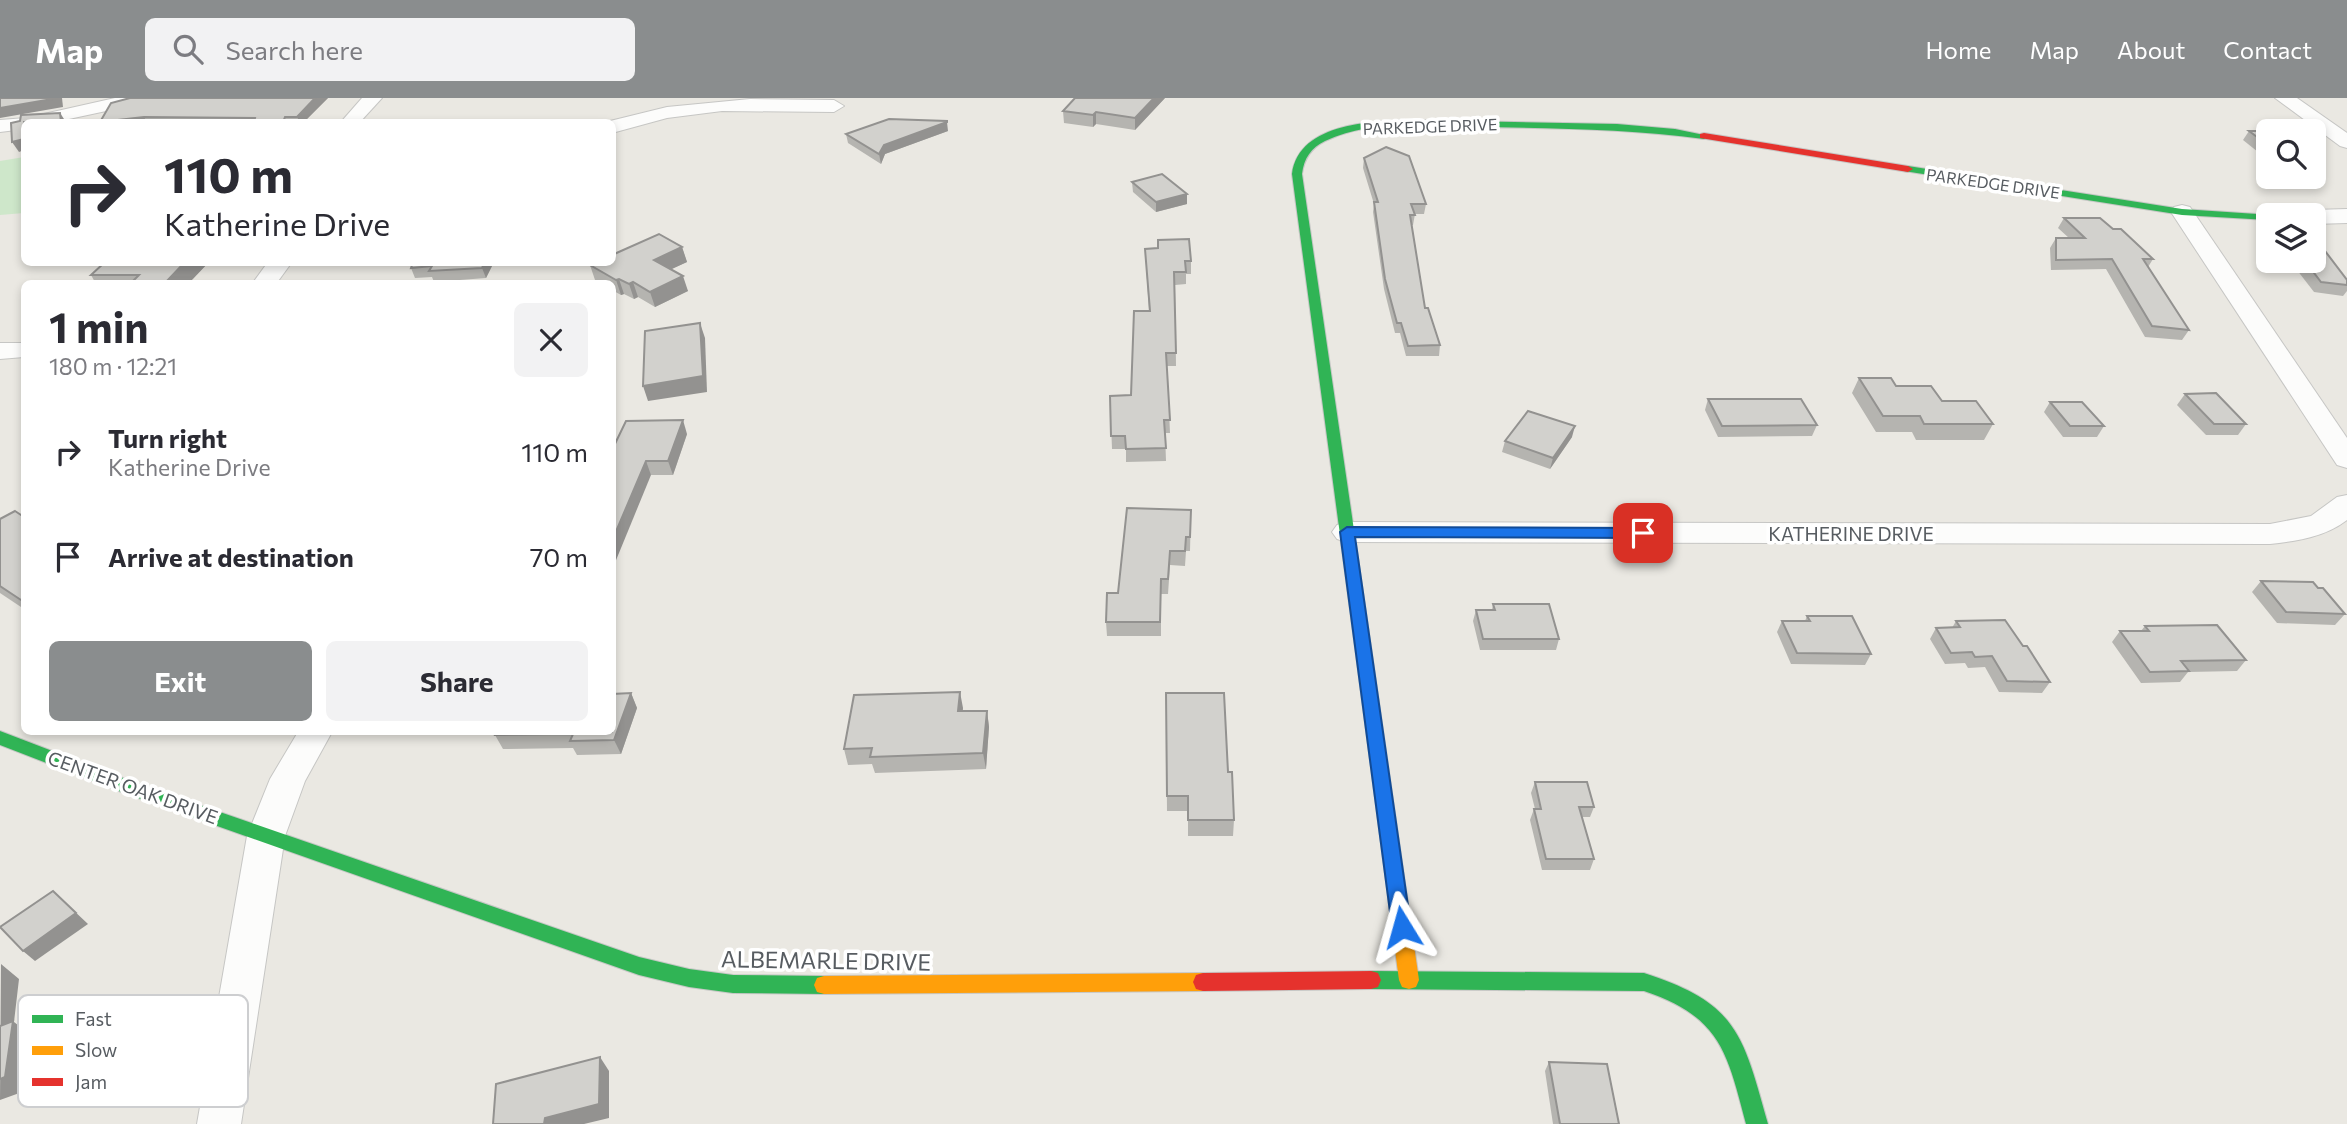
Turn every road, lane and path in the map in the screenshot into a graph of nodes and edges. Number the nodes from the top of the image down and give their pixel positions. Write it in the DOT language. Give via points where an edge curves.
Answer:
graph roads {
  1 [pos="142,98"];
  2 [pos="373,98"];
  3 [pos="2284,98"];
  4 [pos="834,106"];
  5 [pos="45,119"];
  6 [pos="353,119"];
  7 [pos="21,123"];
  8 [pos="0,126"];
  9 [pos="616,126"];
  10 [pos="2347,142"];
  11 [pos="2182,212"];
  12 [pos="2256,215"];
  13 [pos="2347,216"];
  14 [pos="2326,217"];
  15 [pos="278,266"];
  16 [pos="266,280"];
  17 [pos="21,350"];
  18 [pos="0,351"];
  19 [pos="2347,459"];
  20 [pos="2347,504"];
  21 [pos="1347,532"];
  22 [pos="313,735"];
  23 [pos="0,738"];
  24 [pos="267,836"];
  25 [pos="1409,980"];
  26 [pos="240,995"];
  27 [pos="1757,1124"];
  1 -- 5 [label="street"];
  2 -- 6 [label="street"];
  3 -- 10 [label="street"];
  4 -- 9 [label="street" via="719,105"];
  7 -- 8 [label="street"];
  11 -- 12 [label="street, PARKEDGE DRIVE"];
  11 -- 19 [label="street"];
  11 -- 21 [label="street, PARKEDGE DRIVE" via="1639,128 1402,124 1327,136 1302,153 1297,174"];
  13 -- 14 [label="street"];
  15 -- 16 [label="street"];
  17 -- 18 [label="street"];
  20 -- 21 [label="street, KATHERINE DRIVE" via="2336,517 2320,525 2270,534"];
  21 -- 25 [label="street, PARKEDGE DRIVE"];
  22 -- 24 [label="street" via="288,779"];
  23 -- 24 [label="street, CENTER OAK DRIVE"];
  24 -- 25 [label="street, ALBEMARLE DRIVE" via="639,965 733,984"];
  24 -- 26 [label="street"];
  25 -- 27 [label="street, ALBEMARLE DRIVE" via="1644,982 1671,987 1716,1017 1733,1043"];
}
